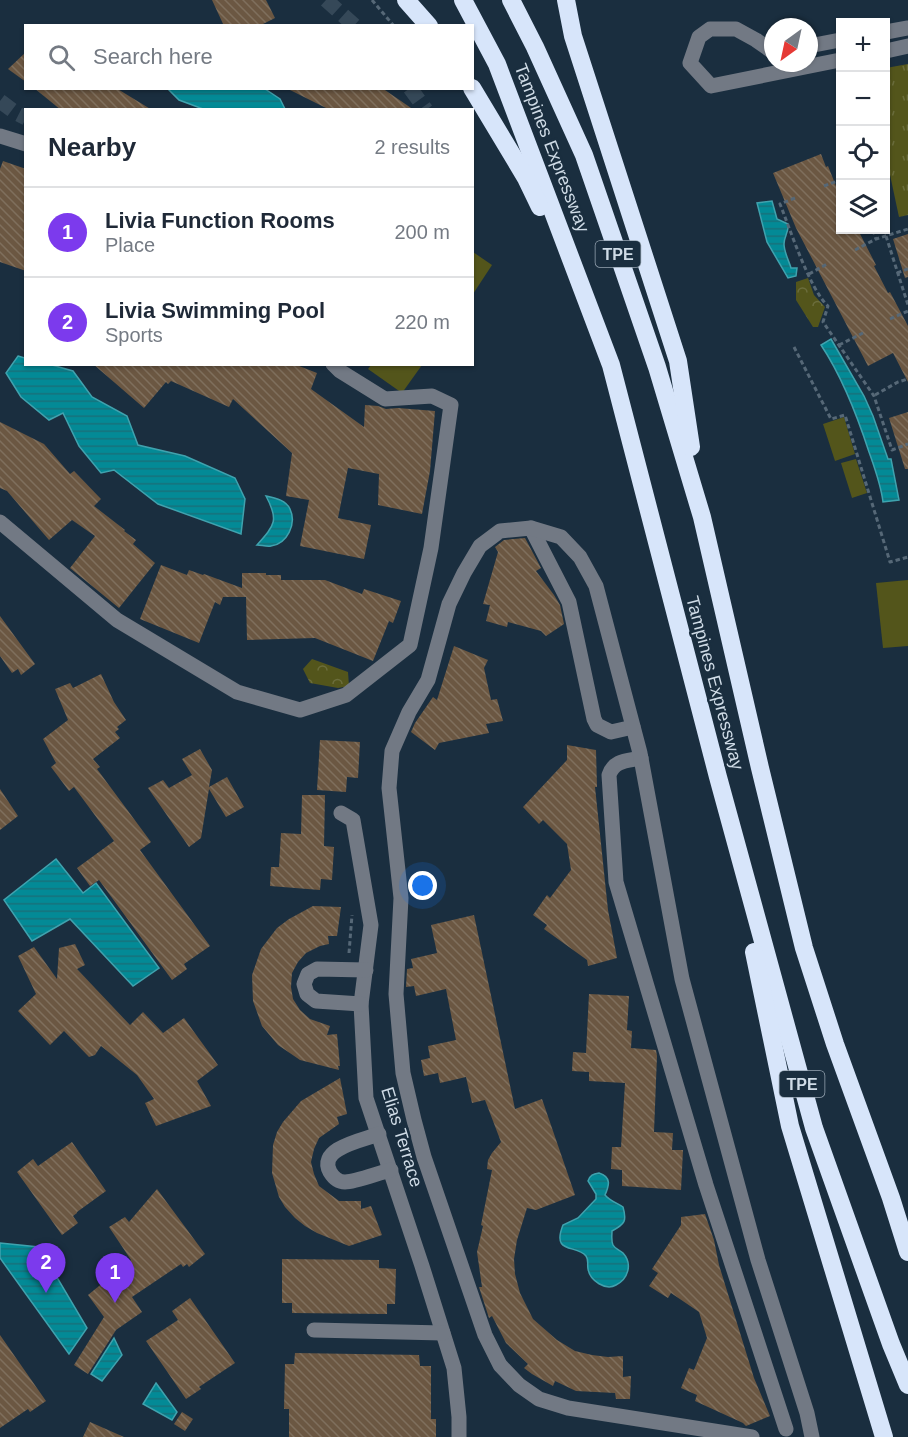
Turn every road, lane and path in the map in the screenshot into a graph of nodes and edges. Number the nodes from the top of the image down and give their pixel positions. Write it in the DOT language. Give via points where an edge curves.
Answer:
graph roads {
  1 [pos="372,0"];
  2 [pos="406,0"];
  3 [pos="464,0"];
  4 [pos="511,0"];
  5 [pos="567,0"];
  6 [pos="392,24"];
  7 [pos="427,24"];
  8 [pos="908,28"];
  9 [pos="890,31"];
  10 [pos="836,41"];
  11 [pos="818,45"];
  12 [pos="764,46"];
  13 [pos="908,46"];
  14 [pos="890,50"];
  15 [pos="836,61"];
  16 [pos="819,64"];
  17 [pos="780,72"];
  18 [pos="473,90"];
  19 [pos="0,135"];
  20 [pos="24,143"];
  21 [pos="836,182"];
  22 [pos="824,186"];
  23 [pos="795,198"];
  24 [pos="560,227"];
  25 [pos="908,230"];
  26 [pos="874,234"];
  27 [pos="886,236"];
  28 [pos="876,239"];
  29 [pos="855,250"];
  30 [pos="827,264"];
  31 [pos="908,269"];
  32 [pos="897,273"];
  33 [pos="809,274"];
  34 [pos="908,305"];
  35 [pos="908,311"];
  36 [pos="890,319"];
  37 [pos="863,333"];
  38 [pos="839,345"];
  39 [pos="794,347"];
  40 [pos="335,366"];
  41 [pos="908,379"];
  42 [pos="874,396"];
  43 [pos="908,444"];
  44 [pos="702,517"];
  45 [pos="0,522"];
  46 [pos="531,528"];
  47 [pos="908,557"];
  48 [pos="633,727"];
  49 [pos="641,758"];
  50 [pos="718,777"];
  51 [pos="341,813"];
  52 [pos="366,970"];
  53 [pos="362,1004"];
  54 [pos="379,1134"];
  55 [pos="391,1170"];
  56 [pos="891,1198"];
  57 [pos="908,1214"];
  58 [pos="908,1252"];
  59 [pos="314,1330"];
  60 [pos="443,1333"];
  61 [pos="908,1385"];
  62 [pos="807,1413"];
  63 [pos="783,1433"];
  64 [pos="459,1437"];
  65 [pos="752,1437"];
  66 [pos="812,1437"];
  67 [pos="884,1437"];
  1 -- 6 [label="path"];
  2 -- 7 [label="highway"];
  3 -- 24 [label="highway, Tampines Expressway / TPE" via="497,64"];
  4 -- 44 [label="highway, Tampines Expressway / TPE" via="584,156 657,366"];
  5 -- 44 [label="highway" via="573,36 678,361"];
  8 -- 9 [label="street"];
  10 -- 11 [label="street"];
  12 -- 17 [label="street" via="736,29 710,29 699,37 690,63 711,86"];
  13 -- 14 [label="street"];
  15 -- 16 [label="street"];
  18 -- 24 [label="highway" via="542,211"];
  19 -- 20 [label="street"];
  21 -- 22 [label="path"];
  23 -- 33 [label="path" via="780,204"];
  24 -- 50 [label="highway, Tampines Expressway / TPE" via="611,365"];
  25 -- 27 [label="path"];
  26 -- 28 [label="path"];
  27 -- 28 [label="path"];
  27 -- 32 [label="path"];
  28 -- 29 [label="path"];
  30 -- 33 [label="path"];
  31 -- 32 [label="path"];
  32 -- 34 [label="path"];
  33 -- 38 [label="path" via="828,306 824,322"];
  35 -- 36 [label="path"];
  37 -- 38 [label="path"];
  38 -- 42 [label="path"];
  39 -- 47 [label="path" via="831,419 845,415 890,562"];
  40 -- 45 [label="street" via="385,399 432,396 451,405 431,548 410,645 346,695 300,711 237,692 117,620"];
  41 -- 42 [label="path"];
  42 -- 43 [label="path" via="892,450"];
  44 -- 56 [label="highway, Tampines Expressway / TPE" via="804,948"];
  46 -- 48 [label="street" via="561,537 580,557 596,586"];
  46 -- 48 [label="street" via="568,602 597,726 611,732"];
  46 -- 65 [label="street" via="500,531 480,546 449,604 428,680 392,751 389,788 401,898 396,994 403,1073 414,1120 485,1335 500,1365 519,1385 539,1399 568,1408"];
  48 -- 49 [label="street"];
  49 -- 62 [label="street" via="682,979 758,1260"];
  49 -- 63 [label="street" via="616,764 609,775 616,882"];
  50 -- 61 [label="highway, Tampines Expressway / TPE" via="814,1128"];
  50 -- 67 [label="highway" via="790,1126"];
  51 -- 52 [label="street, Elias Terrace" via="352,820 371,925"];
  52 -- 53 [label="street, Elias Terrace"];
  52 -- 53 [label="street" via="317,969 308,974 304,984 304,990 316,1001"];
  53 -- 54 [label="street, Elias Terrace" via="366,1098"];
  54 -- 55 [label="street, Elias Terrace"];
  54 -- 55 [label="street" via="338,1148 330,1157 328,1168 335,1178 346,1182"];
  55 -- 60 [label="street, Elias Terrace"];
  56 -- 57 [label="highway"];
  56 -- 58 [label="highway, Tampines Expressway / TPE"];
  59 -- 60 [label="street"];
  60 -- 64 [label="street, Elias Terrace" via="454,1368"];
  62 -- 63 [label="street"];
  62 -- 66 [label="street"];
}
